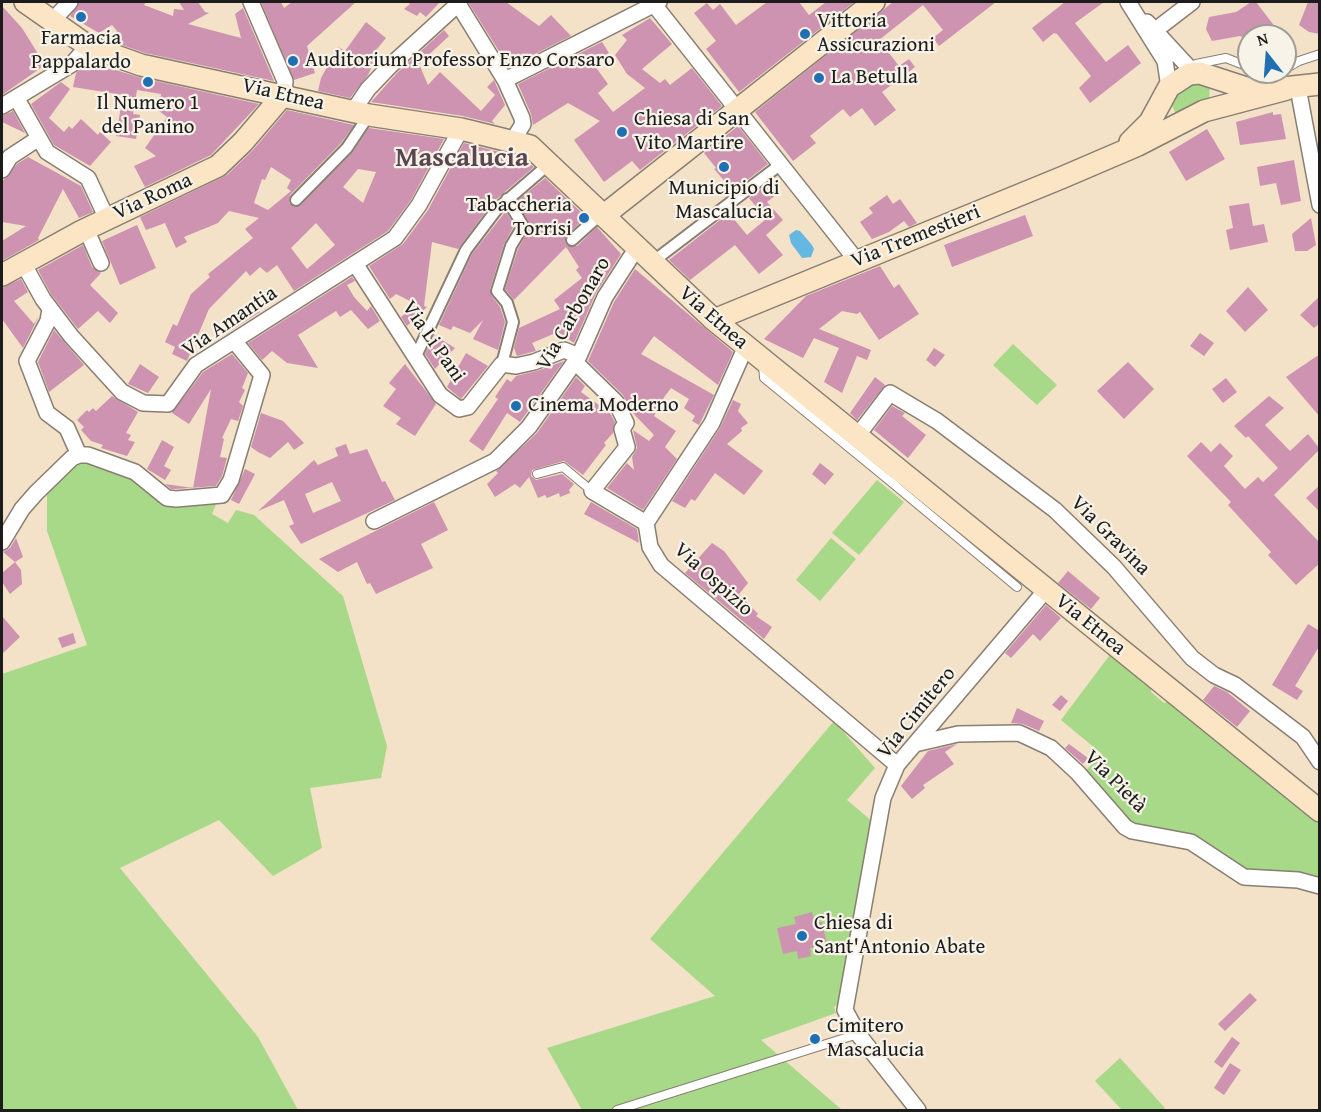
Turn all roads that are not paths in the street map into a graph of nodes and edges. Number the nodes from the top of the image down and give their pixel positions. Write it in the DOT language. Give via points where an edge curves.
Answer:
graph roads {
  1 [pos="25,2"];
  2 [pos="70,2"];
  3 [pos="251,2"];
  4 [pos="655,2"];
  5 [pos="1192,2"];
  6 [pos="458,3"];
  7 [pos="867,4"];
  8 [pos="1130,4"];
  9 [pos="52,21"];
  10 [pos="1152,32"];
  11 [pos="88,46"];
  12 [pos="1320,54"];
  13 [pos="1237,62"];
  14 [pos="1297,65"];
  15 [pos="1196,68"];
  16 [pos="505,80"];
  17 [pos="1297,82"];
  18 [pos="1278,84"];
  19 [pos="1284,84"];
  20 [pos="1290,84"];
  21 [pos="1320,84"];
  22 [pos="284,94"];
  23 [pos="1166,94"];
  24 [pos="17,99"];
  25 [pos="2,106"];
  26 [pos="737,108"];
  27 [pos="361,113"];
  28 [pos="1198,114"];
  29 [pos="461,129"];
  30 [pos="39,138"];
  31 [pos="512,142"];
  32 [pos="1117,152"];
  33 [pos="549,164"];
  34 [pos="781,164"];
  35 [pos="2,170"];
  36 [pos="507,199"];
  37 [pos="296,200"];
  38 [pos="1320,205"];
  39 [pos="602,215"];
  40 [pos="107,219"];
  41 [pos="86,230"];
  42 [pos="572,240"];
  43 [pos="644,256"];
  44 [pos="857,261"];
  45 [pos="23,263"];
  46 [pos="101,263"];
  47 [pos="356,265"];
  48 [pos="2,275"];
  49 [pos="50,309"];
  50 [pos="714,320"];
  51 [pos="235,342"];
  52 [pos="746,346"];
  53 [pos="415,358"];
  54 [pos="577,359"];
  55 [pos="502,364"];
  56 [pos="800,398"];
  57 [pos="858,435"];
  58 [pos="79,455"];
  59 [pos="537,474"];
  60 [pos="899,479"];
  61 [pos="592,491"];
  62 [pos="374,522"];
  63 [pos="646,523"];
  64 [pos="2,542"];
  65 [pos="1017,586"];
  66 [pos="1046,590"];
  67 [pos="915,744"];
  68 [pos="1320,762"];
  69 [pos="897,765"];
  70 [pos="1320,811"];
  71 [pos="1320,886"];
  72 [pos="858,1034"];
  73 [pos="617,1110"];
  74 [pos="918,1110"];
  1 -- 9 [label="main road, Via Etnea"];
  2 -- 9 [label="street"];
  3 -- 22 [label="street" via="285,81"];
  4 -- 16 [label="street"];
  4 -- 26 [label="street"];
  5 -- 10 [label="street"];
  6 -- 16 [label="street"];
  6 -- 27 [label="street" via="368,89"];
  7 -- 26 [label="main road"];
  8 -- 10 [label="street"];
  9 -- 11 [label="main road, Via Etnea"];
  10 -- 15 [label="street"];
  10 -- 23 [label="street" via="1165,61"];
  11 -- 22 [label="main road, Via Etnea" via="141,65"];
  11 -- 24 [label="street" via="72,64"];
  12 -- 14 [label="lane" via="1299,60"];
  13 -- 15 [label="lane" via="1226,58"];
  15 -- 18 [label="main road" via="1249,89"];
  15 -- 23 [label="main road"];
  15 -- 28 [label="main road" via="1212,82 1214,96"];
  16 -- 31 [label="street" via="523,124"];
  17 -- 21 [label="main road"];
  19 -- 28 [label="main road"];
  20 -- 38 [label="street"];
  22 -- 27 [label="main road, Via Etnea"];
  22 -- 40 [label="main road, Via Roma" via="218,166"];
  23 -- 28 [label="main road" via="1162,108 1170,119"];
  23 -- 32 [label="main road" via="1141,132"];
  24 -- 25 [label="street"];
  24 -- 30 [label="street"];
  26 -- 34 [label="street"];
  26 -- 39 [label="main road"];
  27 -- 29 [label="main road, Via Etnea"];
  27 -- 37 [label="street" via="347,148"];
  28 -- 32 [label="main road"];
  29 -- 31 [label="main road, Via Etnea"];
  29 -- 47 [label="street, Via Amantia" via="419,205 395,238"];
  30 -- 35 [label="street" via="10,157"];
  30 -- 40 [label="street" via="47,152 88,178"];
  31 -- 33 [label="main road, Via Etnea" via="530,146"];
  32 -- 44 [label="main road, Via Tremestieri"];
  33 -- 36 [label="street"];
  33 -- 39 [label="main road, Via Etnea"];
  34 -- 43 [label="street"];
  34 -- 44 [label="street"];
  36 -- 53 [label="street" via="466,250"];
  36 -- 55 [label="street" via="523,226 511,246 497,291 507,303 513,322"];
  39 -- 42 [label="street"];
  39 -- 43 [label="main road, Via Etnea"];
  40 -- 41 [label="main road, Via Roma"];
  41 -- 45 [label="main road, Via Roma"];
  41 -- 46 [label="street"];
  43 -- 50 [label="main road, Via Etnea"];
  43 -- 54 [label="street, Via Carbonaro" via="605,297"];
  44 -- 50 [label="main road, Via Tremestieri"];
  45 -- 48 [label="main road, Via Roma"];
  45 -- 49 [label="street, Via Amantia"];
  47 -- 51 [label="street, Via Amantia"];
  47 -- 53 [label="street, Via Li Pani"];
  49 -- 51 [label="street, Via Amantia" via="122,392 143,403 168,404 196,365"];
  49 -- 58 [label="street" via="48,321 27,361 47,413 66,428"];
  50 -- 52 [label="main road, Via Etnea"];
  51 -- 58 [label="street" via="262,375 231,480 222,495 167,498 135,472 88,454"];
  52 -- 56 [label="main road, Via Etnea"];
  52 -- 63 [label="street" via="712,423"];
  53 -- 55 [label="street, Via Li Pani" via="440,395 459,410 468,407"];
  54 -- 55 [label="street" via="564,350 525,364"];
  54 -- 61 [label="street" via="616,402 626,423 622,429 627,447"];
  54 -- 62 [label="street, Via Carbonaro" via="529,427 495,461"];
  56 -- 57 [label="main road, Via Etnea"];
  56 -- 60 [label="lane"];
  57 -- 60 [label="main road, Via Etnea"];
  57 -- 68 [label="street, Via Gravina" via="890,393 945,427 1055,510 1114,567 1192,658 1303,737"];
  58 -- 64 [label="street" via="36,493"];
  59 -- 61 [label="lane" via="563,467"];
  60 -- 65 [label="lane"];
  60 -- 66 [label="main road, Via Etnea"];
  61 -- 63 [label="street"];
  63 -- 69 [label="street, Via Ospizio" via="650,547 660,565"];
  66 -- 67 [label="street, Via Cimitero"];
  66 -- 70 [label="main road, Via Etnea"];
  67 -- 69 [label="street, Via Cimitero"];
  67 -- 71 [label="street, Via Pietà" via="958,734 1019,733 1051,748 1132,831 1191,842 1244,877 1298,880"];
  69 -- 72 [label="street, Via Cimitero" via="883,798 846,1000 845,1010"];
  72 -- 73 [label="lane"];
  72 -- 74 [label="street, Via Cimitero"];
}
